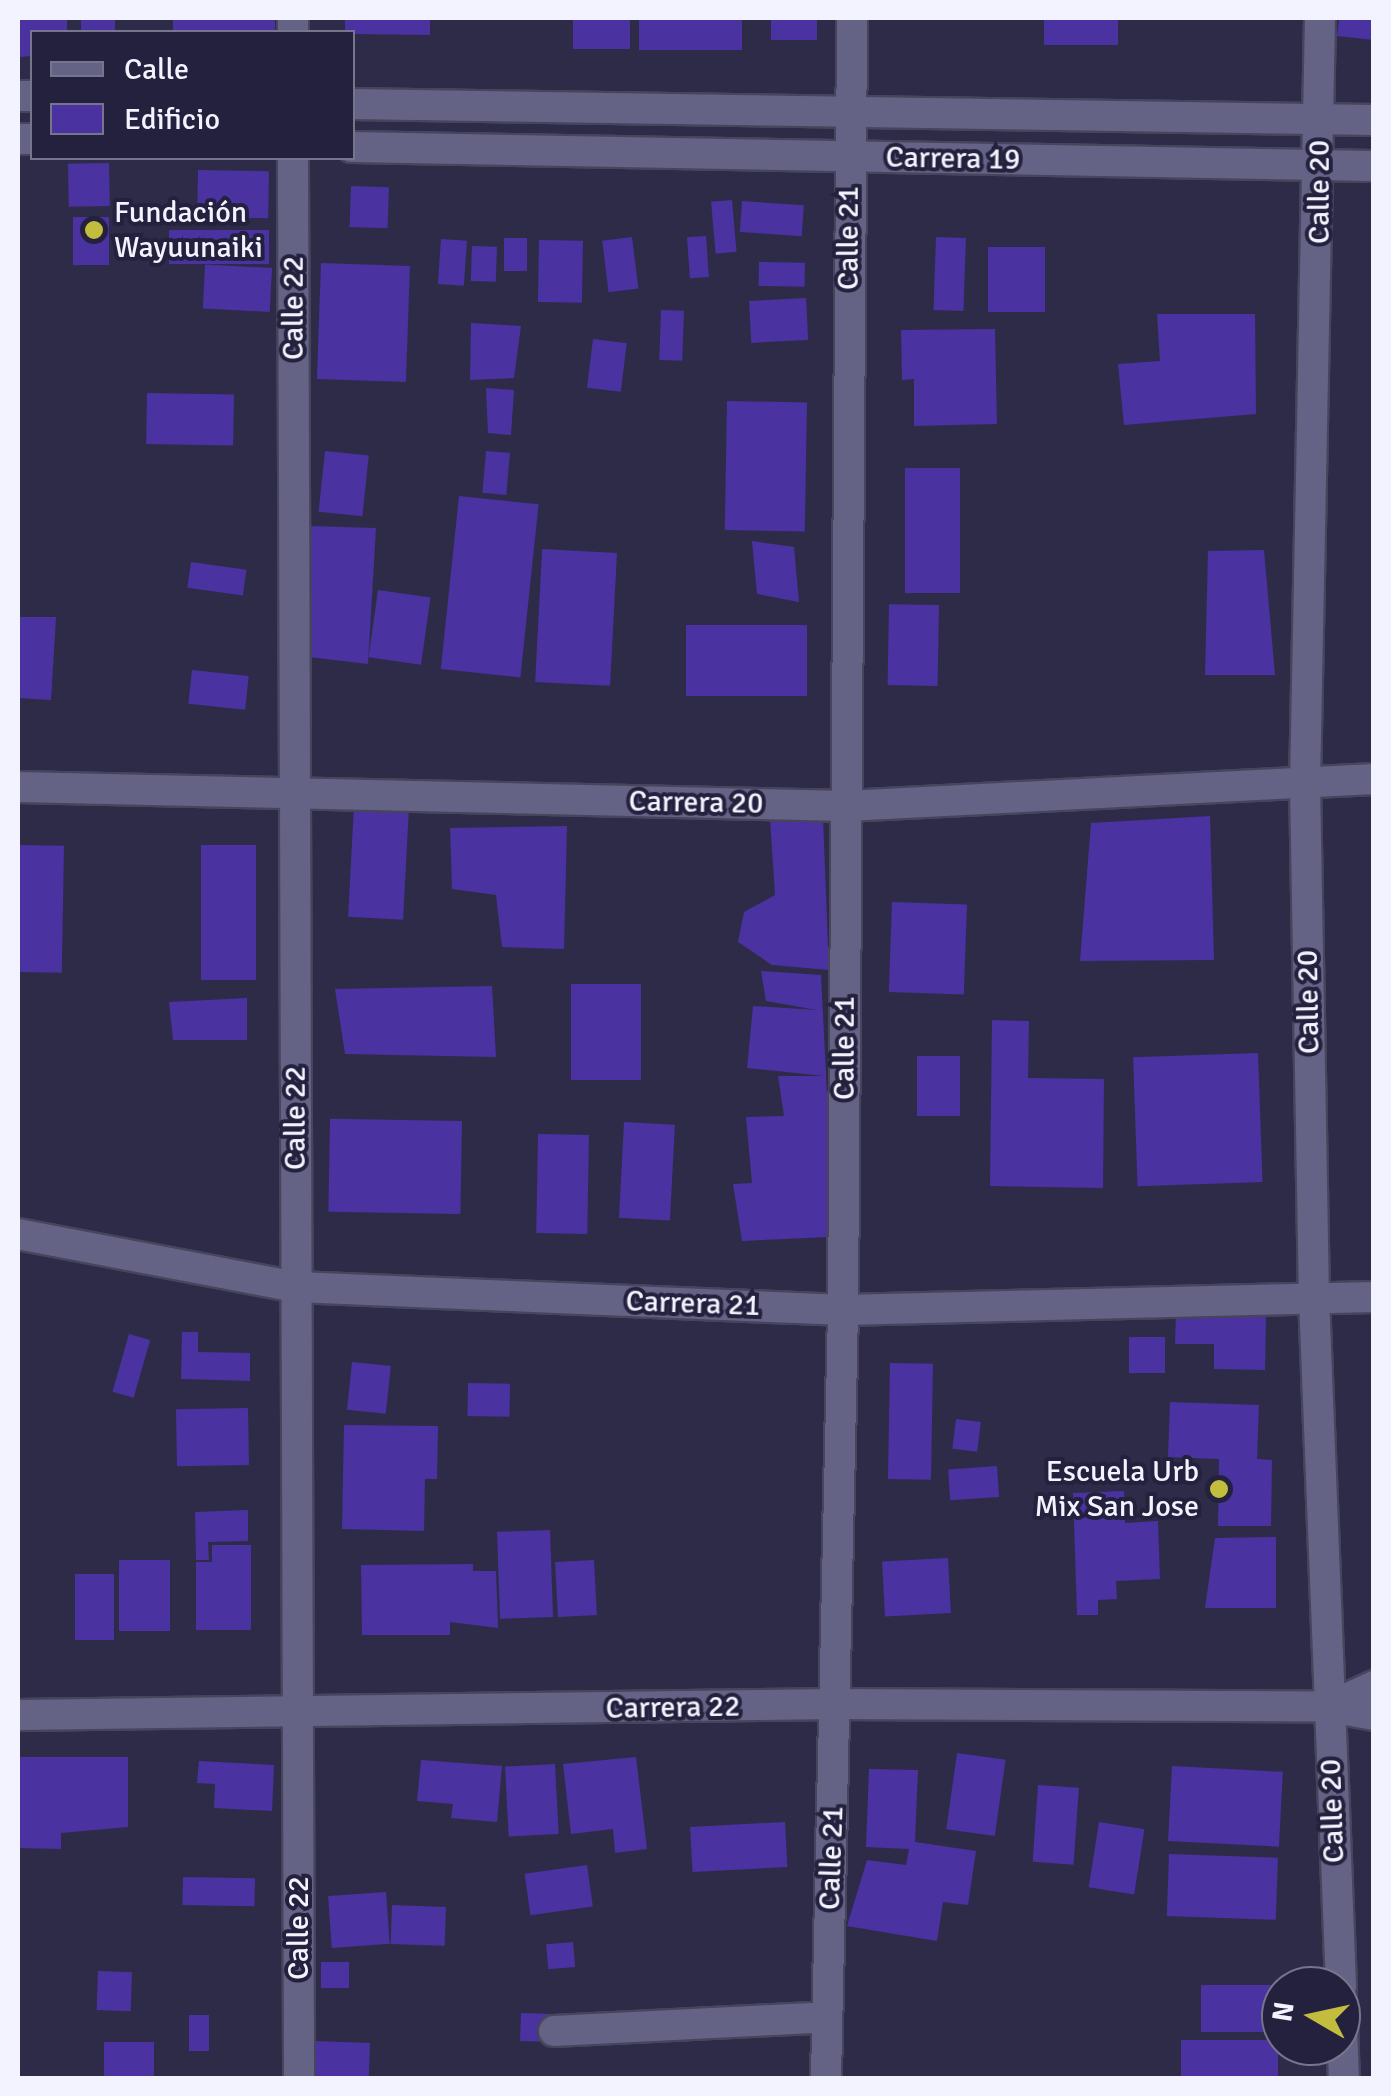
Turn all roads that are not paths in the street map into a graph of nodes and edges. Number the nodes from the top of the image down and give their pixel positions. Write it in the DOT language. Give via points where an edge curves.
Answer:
graph roads {
  1 [pos="852,18"];
  2 [pos="1320,18"];
  3 [pos="355,104"];
  4 [pos="850,114"];
  5 [pos="1374,120"];
  6 [pos="1320,121"];
  7 [pos="355,146"];
  8 [pos="849,157"];
  9 [pos="293,160"];
  10 [pos="1374,166"];
  11 [pos="1322,167"];
  12 [pos="1374,780"];
  13 [pos="1305,783"];
  14 [pos="18,787"];
  15 [pos="295,796"];
  16 [pos="846,806"];
  17 [pos="18,1234"];
  18 [pos="297,1286"];
  19 [pos="1314,1298"];
  20 [pos="1374,1298"];
  21 [pos="843,1310"];
  22 [pos="1374,1686"];
  23 [pos="836,1704"];
  24 [pos="1329,1707"];
  25 [pos="18,1715"];
  26 [pos="1374,1715"];
  27 [pos="298,1717"];
  28 [pos="1339,1966"];
  29 [pos="827,2017"];
  30 [pos="554,2031"];
  31 [pos="299,2078"];
  32 [pos="826,2078"];
  1 -- 4 [label="street, Calle 21"];
  2 -- 6 [label="street, Calle 20"];
  3 -- 4 [label="street, Carrera 19"];
  4 -- 6 [label="street, Carrera 19"];
  4 -- 8 [label="street, Calle 21"];
  5 -- 6 [label="street, Carrera 19"];
  6 -- 11 [label="street, Calle 20"];
  7 -- 8 [label="street, Carrera 19"];
  8 -- 11 [label="street, Carrera 19"];
  8 -- 16 [label="street, Calle 21"];
  9 -- 15 [label="street, Calle 22"];
  10 -- 11 [label="street, Carrera 19"];
  11 -- 13 [label="street, Calle 20"];
  12 -- 13 [label="street, Carrera 20"];
  13 -- 16 [label="street, Carrera 20"];
  13 -- 19 [label="street, Calle 20"];
  14 -- 15 [label="street, Carrera 20"];
  15 -- 16 [label="street, Carrera 20"];
  15 -- 18 [label="street, Calle 22"];
  16 -- 21 [label="street, Calle 21"];
  17 -- 18 [label="street, Carrera 21"];
  18 -- 21 [label="street, Carrera 21"];
  18 -- 27 [label="street, Calle 22"];
  19 -- 20 [label="street, Carrera 21"];
  19 -- 21 [label="street, Carrera 21"];
  19 -- 24 [label="street, Calle 20"];
  21 -- 23 [label="street, Calle 21"];
  22 -- 24 [label="street, Carrera 22"];
  23 -- 24 [label="street, Carrera 22"];
  23 -- 27 [label="street, Carrera 22"];
  23 -- 29 [label="street, Calle 21"];
  24 -- 26 [label="street, Carrera 22"];
  24 -- 28 [label="street, Calle 20"];
  25 -- 27 [label="street, Carrera 22"];
  27 -- 31 [label="street, Calle 22"];
  29 -- 30 [label="street"];
  29 -- 32 [label="street, Calle 21"];
}
